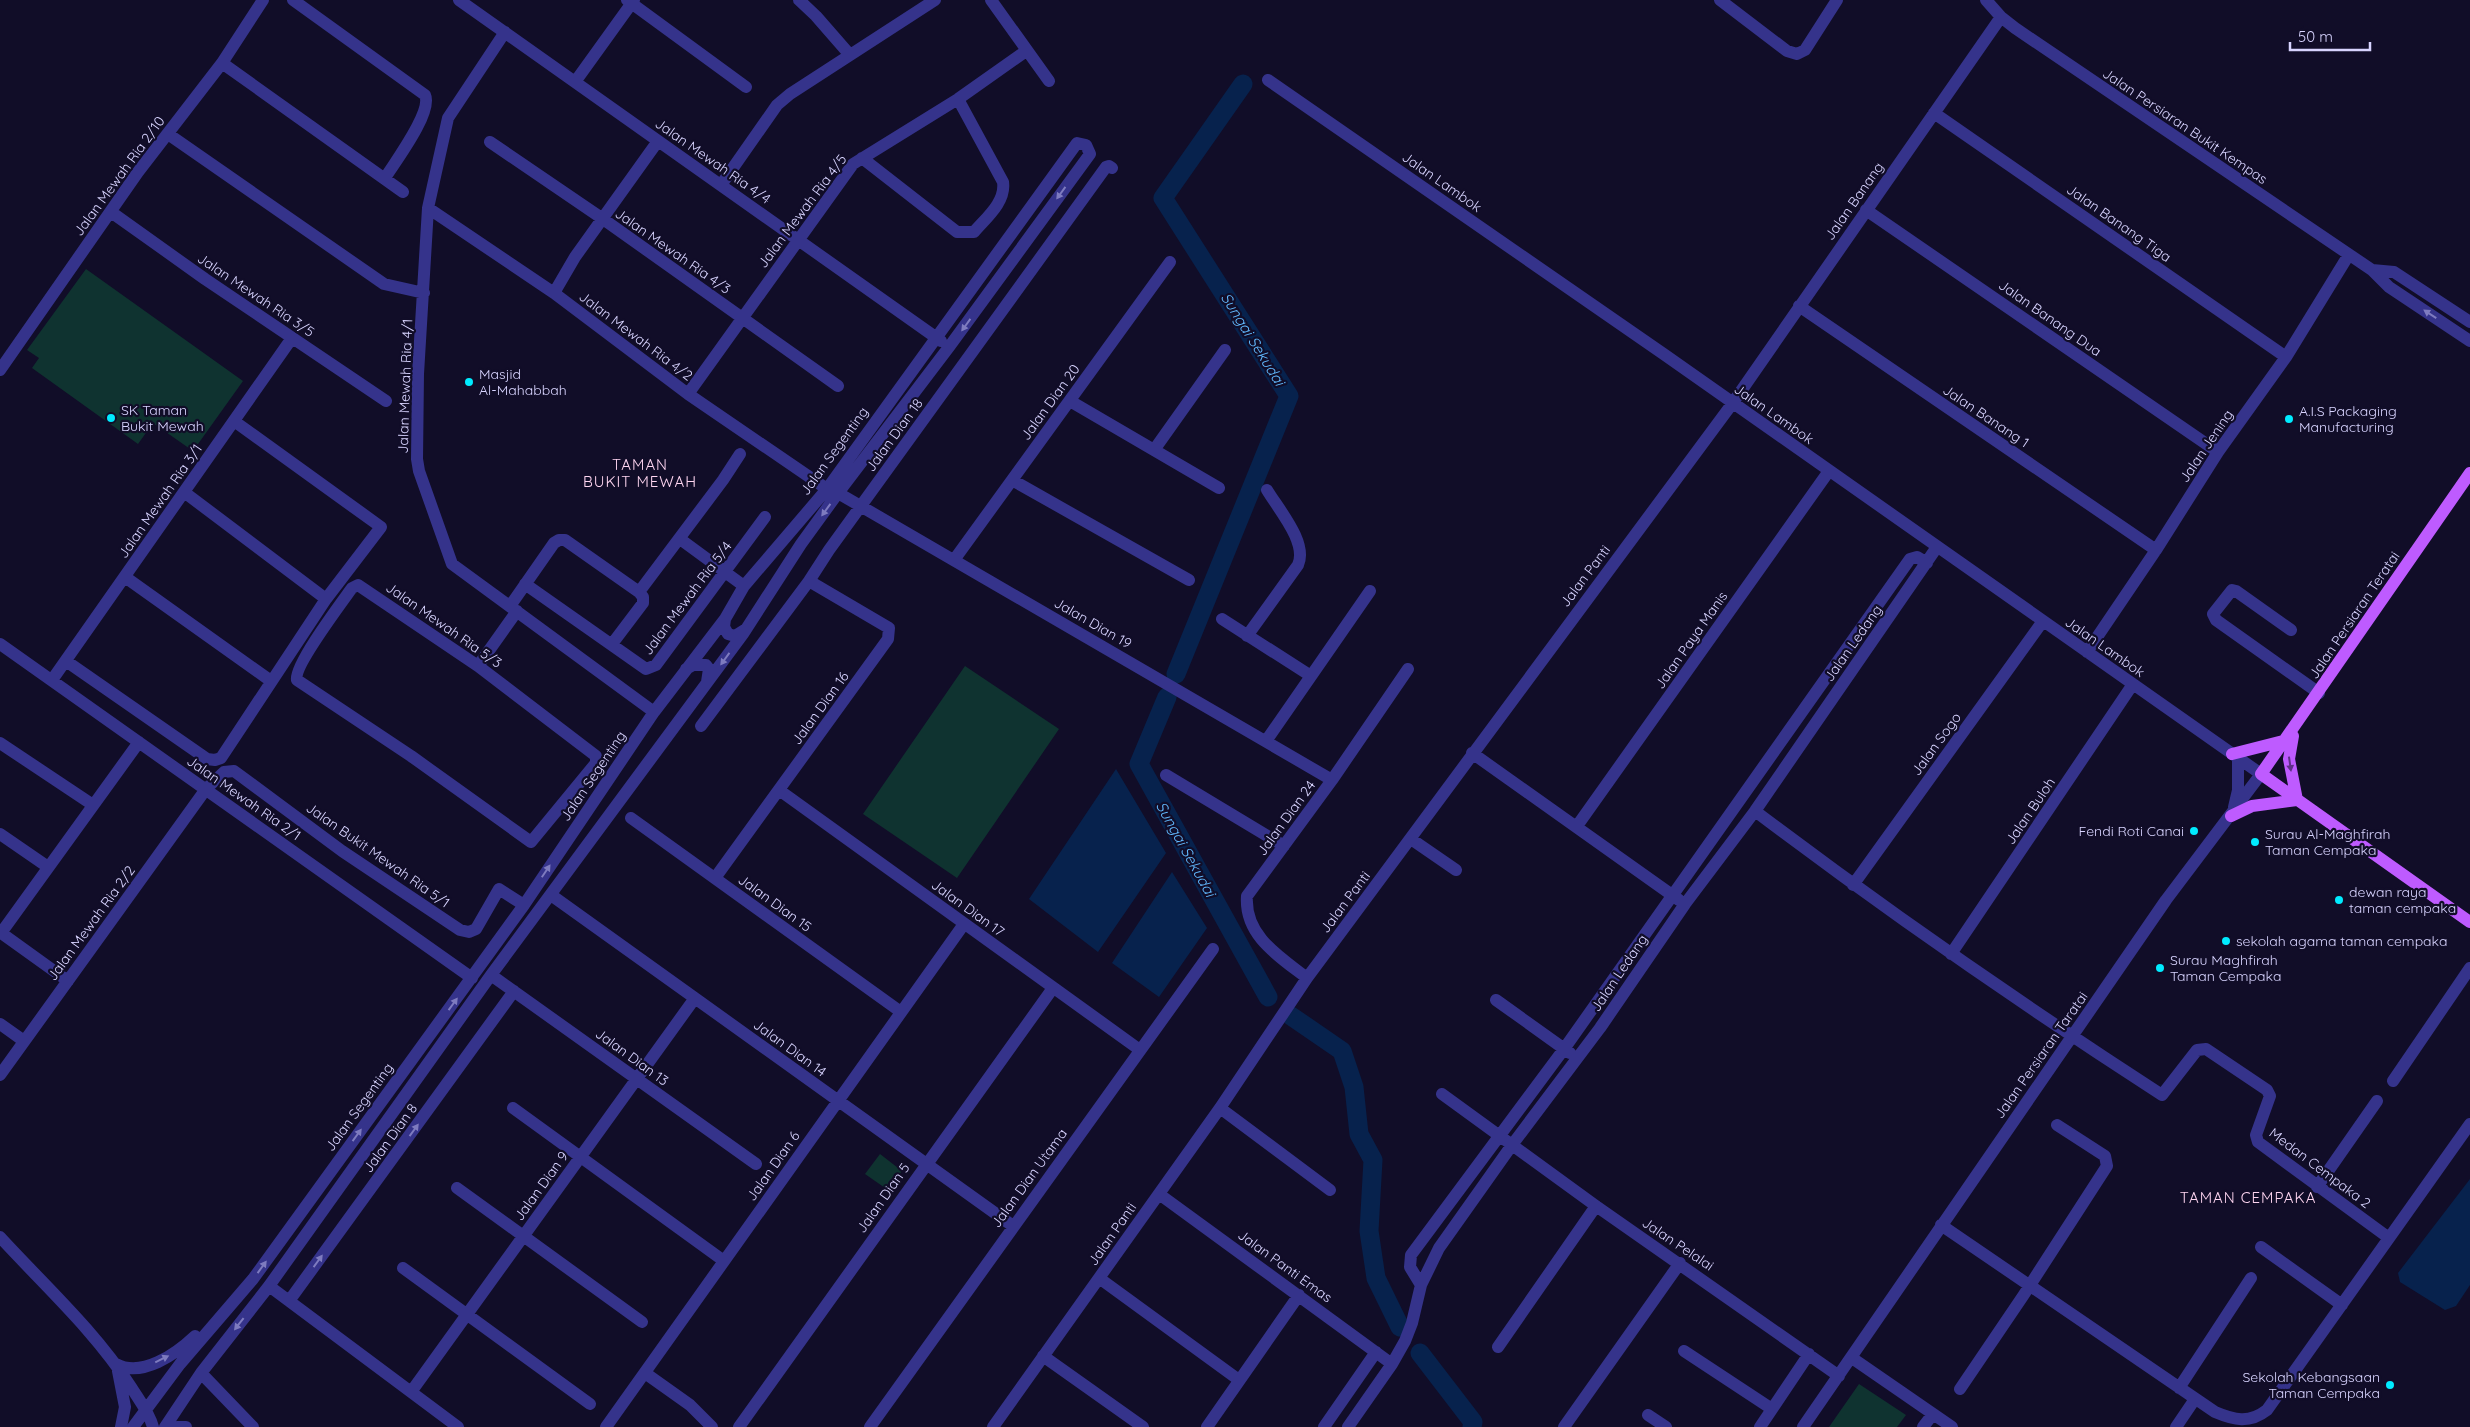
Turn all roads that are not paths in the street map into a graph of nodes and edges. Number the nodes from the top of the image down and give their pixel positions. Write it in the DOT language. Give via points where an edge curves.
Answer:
graph roads {
  1 [pos="263,0"];
  2 [pos="293,0"];
  3 [pos="459,0"];
  4 [pos="799,0"];
  5 [pos="936,0"];
  6 [pos="991,0"];
  7 [pos="1720,0"];
  8 [pos="1837,0"];
  9 [pos="1979,0"];
  10 [pos="1986,0"];
  11 [pos="631,1"];
  12 [pos="2001,17"];
  13 [pos="505,32"];
  14 [pos="1026,51"];
  15 [pos="850,55"];
  16 [pos="222,63"];
  17 [pos="1268,80"];
  18 [pos="1049,81"];
  19 [pos="575,82"];
  20 [pos="746,87"];
  21 [pos="958,99"];
  22 [pos="1934,113"];
  23 [pos="168,134"];
  24 [pos="658,140"];
  25 [pos="490,142"];
  26 [pos="862,158"];
  27 [pos="1112,168"];
  28 [pos="385,178"];
  29 [pos="721,186"];
  30 [pos="403,192"];
  31 [pos="428,208"];
  32 [pos="1866,210"];
  33 [pos="111,212"];
  34 [pos="603,219"];
  35 [pos="798,240"];
  36 [pos="2348,256"];
  37 [pos="1170,262"];
  38 [pos="2372,270"];
  39 [pos="424,293"];
  40 [pos="554,293"];
  41 [pos="1799,306"];
  42 [pos="742,318"];
  43 [pos="2470,322"];
  44 [pos="935,337"];
  45 [pos="292,338"];
  46 [pos="2470,341"];
  47 [pos="949,347"];
  48 [pos="1225,350"];
  49 [pos="2286,357"];
  50 [pos="0,370"];
  51 [pos="838,386"];
  52 [pos="688,394"];
  53 [pos="1070,401"];
  54 [pos="386,402"];
  55 [pos="1732,404"];
  56 [pos="234,421"];
  57 [pos="1154,450"];
  58 [pos="2218,452"];
  59 [pos="740,454"];
  60 [pos="1829,471"];
  61 [pos="2470,473"];
  62 [pos="1012,480"];
  63 [pos="1220,488"];
  64 [pos="1267,490"];
  65 [pos="832,491"];
  66 [pos="184,492"];
  67 [pos="861,506"];
  68 [pos="765,517"];
  69 [pos="680,538"];
  70 [pos="1937,547"];
  71 [pos="2156,550"];
  72 [pos="954,560"];
  73 [pos="1927,563"];
  74 [pos="725,572"];
  75 [pos="125,577"];
  76 [pos="1189,580"];
  77 [pos="809,581"];
  78 [pos="525,584"];
  79 [pos="744,586"];
  80 [pos="1370,591"];
  81 [pos="639,592"];
  82 [pos="326,599"];
  83 [pos="514,609"];
  84 [pos="725,619"];
  85 [pos="1222,619"];
  86 [pos="2043,621"];
  87 [pos="748,627"];
  88 [pos="2291,630"];
  89 [pos="1247,636"];
  90 [pos="0,644"];
  91 [pos="612,644"];
  92 [pos="2086,652"];
  93 [pos="66,661"];
  94 [pos="478,666"];
  95 [pos="1408,668"];
  96 [pos="686,669"];
  97 [pos="1311,676"];
  98 [pos="52,680"];
  99 [pos="271,681"];
  100 [pos="2133,684"];
  101 [pos="706,685"];
  102 [pos="2319,694"];
  103 [pos="654,712"];
  104 [pos="702,726"];
  105 [pos="2295,728"];
  106 [pos="2287,740"];
  107 [pos="1266,741"];
  108 [pos="139,742"];
  109 [pos="0,743"];
  110 [pos="1472,753"];
  111 [pos="2235,756"];
  112 [pos="2261,774"];
  113 [pos="1166,775"];
  114 [pos="1332,780"];
  115 [pos="206,789"];
  116 [pos="779,790"];
  117 [pos="2298,800"];
  118 [pos="93,805"];
  119 [pos="1755,811"];
  120 [pos="2231,816"];
  121 [pos="631,818"];
  122 [pos="1577,826"];
  123 [pos="0,834"];
  124 [pos="1411,839"];
  125 [pos="1284,846"];
  126 [pos="48,867"];
  127 [pos="1456,870"];
  128 [pos="715,878"];
  129 [pos="1853,885"];
  130 [pos="1672,894"];
  131 [pos="551,895"];
  132 [pos="524,904"];
  133 [pos="1684,904"];
  134 [pos="2470,922"];
  135 [pos="964,924"];
  136 [pos="1,932"];
  137 [pos="1214,949"];
  138 [pos="1950,954"];
  139 [pos="2470,968"];
  140 [pos="491,975"];
  141 [pos="472,978"];
  142 [pos="1307,978"];
  143 [pos="68,981"];
  144 [pos="1053,988"];
  145 [pos="514,991"];
  146 [pos="695,998"];
  147 [pos="1496,1000"];
  148 [pos="901,1012"];
  149 [pos="0,1024"];
  150 [pos="2072,1037"];
  151 [pos="24,1041"];
  152 [pos="1564,1049"];
  153 [pos="1140,1050"];
  154 [pos="1577,1059"];
  155 [pos="0,1075"];
  156 [pos="636,1079"];
  157 [pos="2393,1081"];
  158 [pos="1442,1094"];
  159 [pos="838,1101"];
  160 [pos="2377,1101"];
  161 [pos="513,1108"];
  162 [pos="1220,1108"];
  163 [pos="2470,1124"];
  164 [pos="2057,1125"];
  165 [pos="1501,1136"];
  166 [pos="1512,1145"];
  167 [pos="580,1157"];
  168 [pos="756,1164"];
  169 [pos="926,1164"];
  170 [pos="2317,1187"];
  171 [pos="457,1188"];
  172 [pos="1330,1190"];
  173 [pos="1159,1194"];
  174 [pos="1596,1206"];
  175 [pos="1941,1225"];
  176 [pos="1012,1226"];
  177 [pos="523,1236"];
  178 [pos="0,1237"];
  179 [pos="2389,1238"];
  180 [pos="2261,1247"];
  181 [pos="724,1261"];
  182 [pos="1680,1263"];
  183 [pos="403,1268"];
  184 [pos="1099,1278"];
  185 [pos="2251,1278"];
  186 [pos="1421,1285"];
  187 [pos="269,1286"];
  188 [pos="2029,1286"];
  189 [pos="1299,1295"];
  190 [pos="289,1301"];
  191 [pos="2342,1305"];
  192 [pos="227,1308"];
  193 [pos="467,1314"];
  194 [pos="642,1322"];
  195 [pos="1498,1347"];
  196 [pos="1684,1351"];
  197 [pos="1376,1352"];
  198 [pos="1808,1354"];
  199 [pos="1043,1356"];
  200 [pos="1852,1358"];
  201 [pos="116,1364"];
  202 [pos="1392,1364"];
  203 [pos="201,1373"];
  204 [pos="645,1373"];
  205 [pos="1839,1376"];
  206 [pos="1239,1380"];
  207 [pos="2179,1388"];
  208 [pos="1960,1389"];
  209 [pos="411,1392"];
  210 [pos="2195,1399"];
  211 [pos="180,1404"];
  212 [pos="590,1404"];
  213 [pos="1772,1409"];
  214 [pos="146,1410"];
  215 [pos="1933,1414"];
  216 [pos="1648,1415"];
  217 [pos="1925,1426"];
  218 [pos="121,1427"];
  219 [pos="133,1427"];
  220 [pos="153,1427"];
  221 [pos="165,1427"];
  222 [pos="178,1427"];
  223 [pos="186,1427"];
  224 [pos="253,1427"];
  225 [pos="458,1427"];
  226 [pos="606,1427"];
  227 [pos="712,1427"];
  228 [pos="738,1427"];
  229 [pos="870,1427"];
  230 [pos="993,1427"];
  231 [pos="1143,1427"];
  232 [pos="1207,1427"];
  233 [pos="1324,1427"];
  234 [pos="1348,1427"];
  235 [pos="1564,1427"];
  236 [pos="1666,1427"];
  237 [pos="1760,1427"];
  238 [pos="1802,1427"];
  239 [pos="1952,1427"];
  240 [pos="2176,1427"];
  1 -- 16 [label="street, Jalan Mewah Ria 2/10"];
  2 -- 28 [label="street" via="426,95 428,106"];
  3 -- 13 [label="street, Jalan Mewah Ria 4/4"];
  4 -- 15 [label="street"];
  5 -- 15 [label="street"];
  6 -- 14 [label="street"];
  7 -- 8 [label="street" via="1788,51 1797,54 1805,50"];
  9 -- 12 [label="street"];
  10 -- 12 [label="street, Jalan Persiaran Bukit Kempas"];
  11 -- 19 [label="street"];
  11 -- 20 [label="street"];
  12 -- 22 [label="street, Jalan Banang"];
  12 -- 36 [label="street, Jalan Persiaran Bukit Kempas"];
  13 -- 19 [label="street, Jalan Mewah Ria 4/4"];
  13 -- 31 [label="street, Jalan Mewah Ria 4/1" via="448,118"];
  14 -- 18 [label="street"];
  14 -- 21 [label="street, Jalan Mewah Ria 4/5"];
  15 -- 29 [label="street" via="777,105"];
  16 -- 23 [label="street, Jalan Mewah Ria 2/10"];
  16 -- 28 [label="street"];
  17 -- 55 [label="street, Jalan Lambok"];
  19 -- 24 [label="street, Jalan Mewah Ria 4/4"];
  21 -- 26 [label="street, Jalan Mewah Ria 4/5"];
  21 -- 26 [label="street" via="1003,182 1004,190 1002,198 974,232 957,232"];
  22 -- 32 [label="street, Jalan Banang"];
  22 -- 49 [label="street, Jalan Banang Tiga"];
  23 -- 33 [label="street, Jalan Mewah Ria 2/10"];
  23 -- 39 [label="street" via="384,284"];
  24 -- 29 [label="street, Jalan Mewah Ria 4/4"];
  24 -- 34 [label="street"];
  25 -- 34 [label="street, Jalan Mewah Ria 4/3"];
  26 -- 35 [label="street, Jalan Mewah Ria 4/5" via="853,164"];
  27 -- 67 [label="street, Jalan Dian 18" via="1106,167"];
  28 -- 30 [label="street"];
  29 -- 35 [label="street, Jalan Mewah Ria 4/4"];
  31 -- 39 [label="street, Jalan Mewah Ria 4/1"];
  31 -- 40 [label="street, Jalan Mewah Ria 4/2"];
  32 -- 41 [label="street, Jalan Banang"];
  32 -- 58 [label="street, Jalan Banang Dua"];
  33 -- 45 [label="street, Jalan Mewah Ria 3/5"];
  33 -- 50 [label="street, Jalan Mewah Ria 2/10"];
  34 -- 40 [label="street"];
  34 -- 42 [label="street, Jalan Mewah Ria 4/3"];
  35 -- 42 [label="street, Jalan Mewah Ria 4/5"];
  35 -- 44 [label="street, Jalan Mewah Ria 4/4"];
  36 -- 38 [label="street, Jalan Persiaran Bukit Kempas"];
  36 -- 49 [label="street, Jalan Jening"];
  37 -- 53 [label="street, Jalan Dian 20"];
  38 -- 43 [label="street, Jalan Persiaran Bukit Kempas" via="2394,272"];
  46 -- 38 [label="street, Jalan Persiaran Bukit Kempas, one-way" via="2389,287"];
  39 -- 83 [label="street, Jalan Mewah Ria 4/1" via="418,374 419,471 452,564"];
  40 -- 52 [label="street, Jalan Mewah Ria 4/2"];
  41 -- 55 [label="street, Jalan Banang"];
  41 -- 71 [label="street, Jalan Banang 1"];
  42 -- 51 [label="street, Jalan Mewah Ria 4/3"];
  42 -- 52 [label="street, Jalan Mewah Ria 4/5"];
  44 -- 47 [label="street, Jalan Mewah Ria 4/4"];
  44 -- 47 [label="street, Jalan Segenting, one-way" via="1077,143 1086,145 1090,154"];
  44 -- 65 [label="street, Jalan Segenting"];
  45 -- 54 [label="street, Jalan Mewah Ria 3/5"];
  45 -- 56 [label="street, Jalan Mewah Ria 3/1"];
  47 -- 65 [label="street, Jalan Segenting"];
  48 -- 57 [label="street"];
  49 -- 58 [label="street, Jalan Jening"];
  52 -- 65 [label="street, Jalan Mewah Ria 4/2"];
  53 -- 57 [label="street"];
  53 -- 62 [label="street, Jalan Dian 20"];
  55 -- 60 [label="street, Jalan Lambok"];
  55 -- 110 [label="street, Jalan Panti"];
  56 -- 66 [label="street, Jalan Mewah Ria 3/1"];
  56 -- 82 [label="street" via="381,526"];
  57 -- 63 [label="street"];
  58 -- 71 [label="street, Jalan Jening"];
  59 -- 69 [label="street"];
  60 -- 70 [label="street, Jalan Lambok"];
  60 -- 122 [label="street, Jalan Paya Manis"];
  61 -- 102 [label="main road, Jalan Persiaran Teratai"];
  62 -- 72 [label="street, Jalan Dian 20"];
  62 -- 76 [label="street"];
  64 -- 89 [label="street" via="1299,543 1301,558"];
  65 -- 67 [label="street, Jalan Dian 19"];
  65 -- 79 [label="street, Jalan Segenting"];
  65 -- 87 [label="street, Jalan Segenting, one-way"];
  66 -- 75 [label="street, Jalan Mewah Ria 3/1"];
  66 -- 82 [label="street"];
  67 -- 72 [label="street, Jalan Dian 19"];
  67 -- 77 [label="street, Jalan Dian 18"];
  68 -- 74 [label="street, Jalan Mewah Ria 5/4"];
  69 -- 74 [label="street"];
  69 -- 81 [label="street"];
  70 -- 73 [label="street, Jalan Ledang"];
  70 -- 86 [label="street, Jalan Lambok"];
  71 -- 92 [label="street, Jalan Jening"];
  72 -- 107 [label="street, Jalan Dian 19"];
  73 -- 119 [label="street, Jalan Ledang"];
  73 -- 130 [label="street" via="1917,558 1910,559"];
  74 -- 79 [label="street"];
  74 -- 91 [label="street, Jalan Mewah Ria 5/4" via="652,668 646,668"];
  75 -- 93 [label="street, Jalan Mewah Ria 3/1"];
  75 -- 99 [label="street"];
  77 -- 104 [label="street, Jalan Dian 18"];
  77 -- 116 [label="street, Jalan Dian 16" via="889,628 890,634"];
  78 -- 81 [label="street" via="554,543 565,540"];
  78 -- 83 [label="street"];
  78 -- 91 [label="street, Jalan Mewah Ria 5/4"];
  79 -- 84 [label="street, Jalan Segenting"];
  80 -- 97 [label="street"];
  81 -- 91 [label="street" via="644,603"];
  82 -- 99 [label="street"];
  83 -- 94 [label="street"];
  83 -- 103 [label="street, Jalan Mewah Ria 4/1"];
  84 -- 87 [label="street" via="724,627 728,634 736,636"];
  84 -- 96 [label="street, Jalan Segenting"];
  85 -- 89 [label="street"];
  86 -- 92 [label="street, Jalan Lambok"];
  86 -- 129 [label="street, Jalan Sogo"];
  87 -- 101 [label="street, Jalan Segenting, one-way"];
  88 -- 102 [label="street" via="2236,590 2232,590 2213,614 2216,620"];
  89 -- 97 [label="street"];
  90 -- 98 [label="street, Jalan Mewah Ria 2/1"];
  92 -- 100 [label="street, Jalan Lambok"];
  93 -- 98 [label="street, Jalan Mewah Ria 3/1"];
  93 -- 99 [label="street" via="207,759 215,760 221,758"];
  94 -- 94 [label="street, Jalan Mewah Ria 5/3" via="596,756 596,763 531,842 297,680 297,671 322,630 352,588 358,585"];
  95 -- 114 [label="street, Jalan Dian 24"];
  96 -- 101 [label="street" via="693,664 706,665 709,669"];
  96 -- 103 [label="street, Jalan Segenting"];
  97 -- 107 [label="street"];
  98 -- 108 [label="street, Jalan Mewah Ria 2/1"];
  100 -- 111 [label="street, Jalan Lambok"];
  100 -- 138 [label="street, Jalan Buloh"];
  101 -- 131 [label="street, Jalan Segenting"];
  102 -- 105 [label="main road, Jalan Persiaran Teratai"];
  132 -- 103 [label="street, Jalan Segenting, one-way"];
  105 -- 106 [label="main road, Jalan Persiaran Teratai"];
  105 -- 117 [label="main road, one-way" via="2289,759"];
  106 -- 111 [label="main road"];
  106 -- 112 [label="main road, Jalan Persiaran Teratai"];
  107 -- 114 [label="street, Jalan Dian 19"];
  108 -- 115 [label="street, Jalan Mewah Ria 2/1"];
  108 -- 118 [label="street"];
  109 -- 118 [label="street"];
  110 -- 122 [label="street"];
  110 -- 124 [label="street, Jalan Panti"];
  111 -- 112 [label="street, Jalan Lambok"];
  111 -- 120 [label="street" via="2238,790"];
  112 -- 117 [label="main road"];
  112 -- 120 [label="street, Jalan Persiaran Taratai"];
  113 -- 125 [label="street"];
  114 -- 125 [label="street, Jalan Dian 24"];
  115 -- 132 [label="street, Jalan Bukit Mewah Ria 5/1" via="224,772 234,771 342,851 460,930 469,932 476,929 499,888"];
  115 -- 141 [label="street, Jalan Mewah Ria 2/1"];
  115 -- 143 [label="street, Jalan Mewah Ria 2/2"];
  116 -- 128 [label="street, Jalan Dian 16"];
  116 -- 135 [label="street, Jalan Dian 17"];
  117 -- 120 [label="main road" via="2252,806"];
  117 -- 134 [label="main road"];
  118 -- 126 [label="street"];
  119 -- 129 [label="street"];
  119 -- 133 [label="street, Jalan Ledang"];
  120 -- 150 [label="street, Jalan Persiaran Taratai" via="2166,900"];
  121 -- 128 [label="street, Jalan Dian 15"];
  122 -- 130 [label="street"];
  123 -- 126 [label="street"];
  124 -- 127 [label="street"];
  124 -- 142 [label="street, Jalan Panti"];
  125 -- 142 [label="street, Jalan Dian 24" via="1247,896 1246,907 1264,945"];
  126 -- 136 [label="street"];
  128 -- 148 [label="street, Jalan Dian 15"];
  129 -- 138 [label="street"];
  130 -- 133 [label="street"];
  130 -- 152 [label="street"];
  131 -- 140 [label="street, Jalan Segenting"];
  131 -- 146 [label="street, Jalan Dian 14"];
  132 -- 141 [label="street, Jalan Segenting"];
  133 -- 154 [label="street, Jalan Ledang"];
  135 -- 144 [label="street, Jalan Dian 17"];
  135 -- 148 [label="street, Jalan Dian 6"];
  136 -- 143 [label="street"];
  137 -- 153 [label="street, Jalan Dian Utama"];
  138 -- 150 [label="street"];
  139 -- 157 [label="street"];
  140 -- 145 [label="street, Jalan Dian 13"];
  140 -- 187 [label="street, Jalan Segenting"];
  192 -- 141 [label="street, Jalan Segenting, one-way" via="253,1279"];
  142 -- 162 [label="street, Jalan Panti"];
  143 -- 151 [label="street, Jalan Mewah Ria 2/2"];
  144 -- 153 [label="street, Jalan Dian 17"];
  144 -- 169 [label="street, Jalan Dian 5"];
  145 -- 156 [label="street, Jalan Dian 13"];
  190 -- 145 [label="street, Jalan Dian 8, one-way"];
  146 -- 156 [label="street, Jalan Dian 9"];
  146 -- 159 [label="street, Jalan Dian 14"];
  147 -- 152 [label="street"];
  148 -- 159 [label="street, Jalan Dian 6"];
  149 -- 151 [label="street"];
  150 -- 170 [label="street, Medan Cempaka 2" via="2162,1095 2193,1054 2201,1048 2206,1049 2267,1090 2270,1096 2256,1135 2258,1142"];
  150 -- 175 [label="street, Jalan Persiaran Taratai"];
  151 -- 155 [label="street, Jalan Mewah Ria 2/2"];
  152 -- 154 [label="street"];
  152 -- 165 [label="street"];
  153 -- 176 [label="street, Jalan Dian Utama"];
  154 -- 166 [label="street, Jalan Ledang"];
  156 -- 167 [label="street, Jalan Dian 9"];
  156 -- 168 [label="street, Jalan Dian 13"];
  158 -- 165 [label="street, Jalan Pelalai"];
  159 -- 169 [label="street, Jalan Dian 14"];
  159 -- 181 [label="street, Jalan Dian 6"];
  160 -- 170 [label="street"];
  161 -- 167 [label="street"];
  162 -- 172 [label="street"];
  162 -- 173 [label="street, Jalan Panti"];
  163 -- 179 [label="street"];
  164 -- 188 [label="street" via="2105,1156 2107,1166"];
  165 -- 166 [label="street, Jalan Pelalai"];
  165 -- 186 [label="street" via="1411,1255 1410,1267"];
  166 -- 174 [label="street, Jalan Pelalai"];
  166 -- 186 [label="street, Jalan Ledang" via="1438,1248"];
  167 -- 177 [label="street, Jalan Dian 9"];
  167 -- 181 [label="street"];
  169 -- 176 [label="street, Jalan Dian 14"];
  169 -- 228 [label="street, Jalan Dian 5"];
  170 -- 179 [label="street, Medan Cempaka 2"];
  171 -- 177 [label="street"];
  173 -- 184 [label="street, Jalan Panti"];
  173 -- 189 [label="street, Jalan Panti Emas"];
  174 -- 182 [label="street, Jalan Pelalai"];
  174 -- 195 [label="street"];
  175 -- 188 [label="street"];
  175 -- 200 [label="street, Jalan Persiaran Taratai"];
  176 -- 229 [label="street, Jalan Dian Utama"];
  177 -- 193 [label="street, Jalan Dian 9"];
  177 -- 194 [label="street"];
  178 -- 201 [label="street" via="93,1334"];
  179 -- 191 [label="street"];
  180 -- 191 [label="street"];
  181 -- 204 [label="street, Jalan Dian 6"];
  182 -- 198 [label="street, Jalan Pelalai"];
  182 -- 235 [label="street"];
  183 -- 193 [label="street"];
  184 -- 199 [label="street, Jalan Panti"];
  184 -- 206 [label="street"];
  185 -- 207 [label="street"];
  186 -- 202 [label="street, Jalan Ledang" via="1412,1323"];
  187 -- 190 [label="street"];
  187 -- 192 [label="street" via="250,1292"];
  187 -- 203 [label="street, Jalan Segenting, one-way"];
  188 -- 207 [label="street"];
  188 -- 208 [label="street"];
  189 -- 197 [label="street, Jalan Panti Emas"];
  189 -- 206 [label="street"];
  190 -- 209 [label="street"];
  191 -- 210 [label="street" via="2260,1416 2247,1420 2233,1419 2214,1412"];
  201 -- 192 [label="street, one-way" via="125,1369 138,1369 154,1363 187,1344"];
  192 -- 214 [label="street, Jalan Segenting"];
  193 -- 209 [label="street, Jalan Dian 9"];
  193 -- 212 [label="street"];
  196 -- 213 [label="street"];
  197 -- 202 [label="street, Jalan Panti Emas"];
  197 -- 233 [label="street"];
  198 -- 205 [label="street, Jalan Pelalai"];
  198 -- 213 [label="street"];
  199 -- 230 [label="street, Jalan Panti"];
  199 -- 231 [label="street"];
  200 -- 205 [label="street, Jalan Persiaran Taratai"];
  200 -- 215 [label="street"];
  201 -- 214 [label="street"];
  201 -- 218 [label="street" via="125,1407"];
  202 -- 234 [label="street, Jalan Ledang"];
  203 -- 211 [label="street, Jalan Segenting"];
  203 -- 224 [label="street"];
  204 -- 226 [label="street, Jalan Dian 6"];
  204 -- 227 [label="street" via="690,1405"];
  205 -- 238 [label="street, Jalan Persiaran Taratai"];
  206 -- 232 [label="street"];
  207 -- 210 [label="street"];
  209 -- 225 [label="street"];
  210 -- 240 [label="street"];
  211 -- 214 [label="street" via="165,1415"];
  211 -- 221 [label="street, Jalan Segenting"];
  213 -- 237 [label="street"];
  214 -- 219 [label="street, Jalan Segenting"];
  214 -- 220 [label="street"];
  215 -- 217 [label="street"];
  215 -- 239 [label="street"];
  216 -- 236 [label="street"];
  222 -- 223 [label="street"];
}
